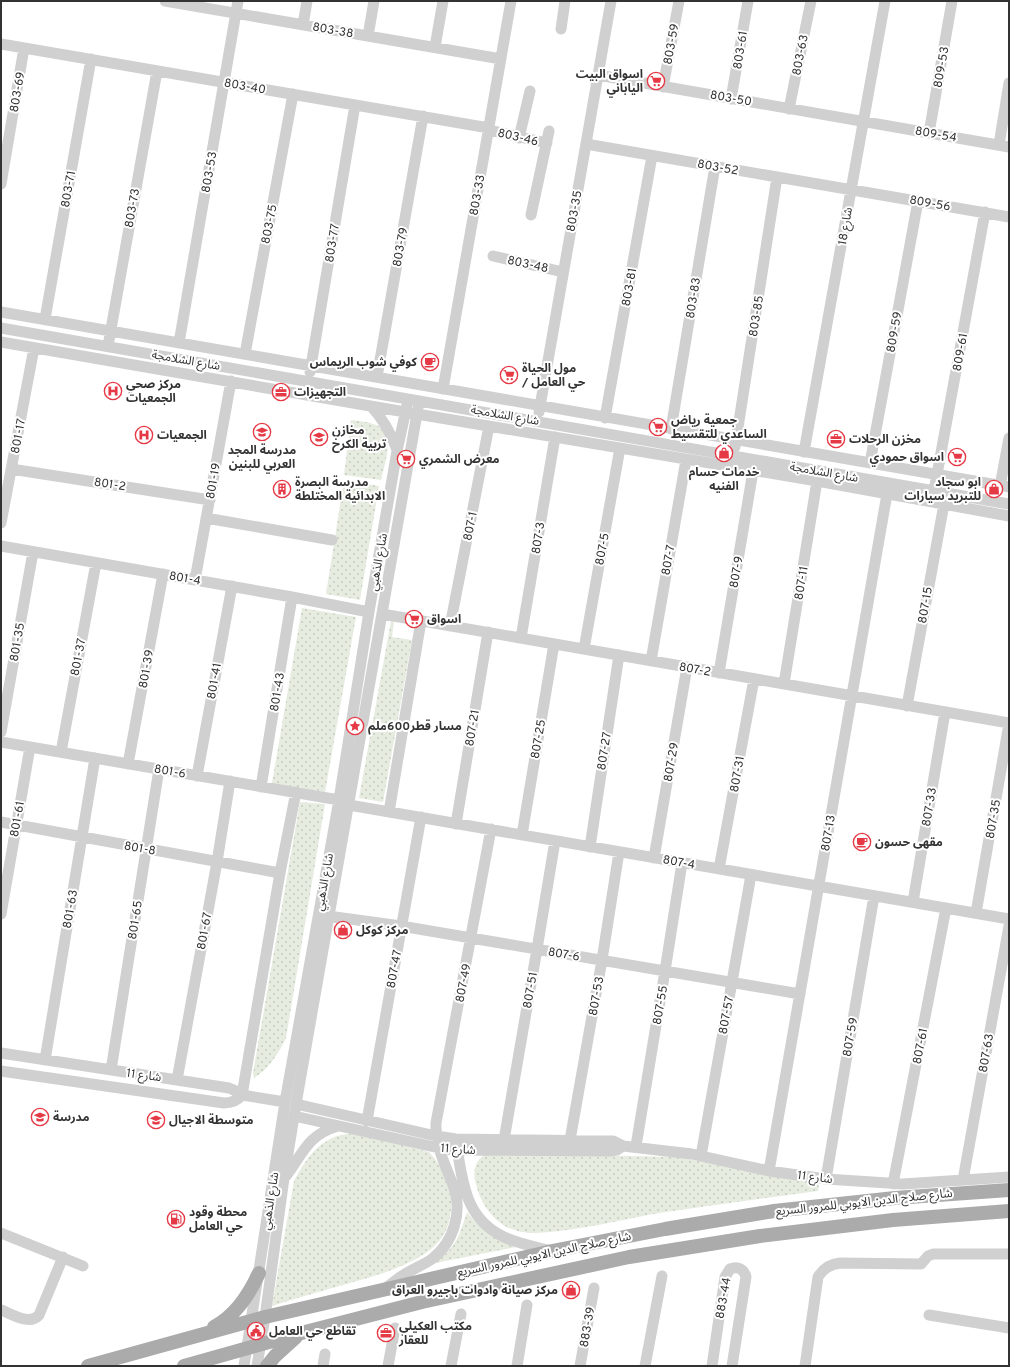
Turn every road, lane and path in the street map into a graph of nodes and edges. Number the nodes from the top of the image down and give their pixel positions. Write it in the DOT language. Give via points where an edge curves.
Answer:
graph roads {
  1 [pos="166,1"];
  2 [pos="238,1"];
  3 [pos="307,1"];
  4 [pos="374,1"];
  5 [pos="444,1"];
  6 [pos="511,1"];
  7 [pos="565,1"];
  8 [pos="610,1"];
  9 [pos="679,1"];
  10 [pos="748,1"];
  11 [pos="811,1"];
  12 [pos="885,1"];
  13 [pos="952,1"];
  14 [pos="236,13"];
  15 [pos="303,25"];
  16 [pos="560,29"];
  17 [pos="368,36"];
  18 [pos="1,44"];
  19 [pos="435,47"];
  20 [pos="24,48"];
  21 [pos="91,59"];
  22 [pos="501,59"];
  23 [pos="157,71"];
  24 [pos="598,75"];
  25 [pos="224,82"];
  26 [pos="1009,83"];
  27 [pos="664,87"];
  28 [pos="530,91"];
  29 [pos="293,94"];
  30 [pos="732,99"];
  31 [pos="355,105"];
  32 [pos="789,109"];
  33 [pos="423,116"];
  34 [pos="863,122"];
  35 [pos="489,129"];
  36 [pos="549,131"];
  37 [pos="929,133"];
  38 [pos="519,138"];
  39 [pos="547,143"];
  40 [pos="586,144"];
  41 [pos="1004,146"];
  42 [pos="652,156"];
  43 [pos="715,166"];
  44 [pos="777,177"];
  45 [pos="1,184"];
  46 [pos="851,190"];
  47 [pos="918,201"];
  48 [pos="985,212"];
  49 [pos="532,214"];
  50 [pos="1009,216"];
  51 [pos="493,256"];
  52 [pos="563,272"];
  53 [pos="1,312"];
  54 [pos="45,319"];
  55 [pos="1,328"];
  56 [pos="111,331"];
  57 [pos="1,342"];
  58 [pos="179,343"];
  59 [pos="108,346"];
  60 [pos="34,348"];
  61 [pos="245,354"];
  62 [pos="311,366"];
  63 [pos="377,378"];
  64 [pos="230,381"];
  65 [pos="308,381"];
  66 [pos="443,389"];
  67 [pos="414,400"];
  68 [pos="372,406"];
  69 [pos="540,406"];
  70 [pos="405,412"];
  71 [pos="417,414"];
  72 [pos="605,418"];
  73 [pos="537,421"];
  74 [pos="489,426"];
  75 [pos="671,429"];
  76 [pos="555,437"];
  77 [pos="1009,438"];
  78 [pos="737,440"];
  79 [pos="620,448"];
  80 [pos="397,451"];
  81 [pos="804,452"];
  82 [pos="734,456"];
  83 [pos="686,460"];
  84 [pos="870,463"];
  85 [pos="11,469"];
  86 [pos="753,471"];
  87 [pos="938,474"];
  88 [pos="817,481"];
  89 [pos="1005,486"];
  90 [pos="934,492"];
  91 [pos="887,494"];
  92 [pos="210,500"];
  93 [pos="944,504"];
  94 [pos="1009,504"];
  95 [pos="1009,516"];
  96 [pos="206,518"];
  97 [pos="1,523"];
  98 [pos="332,540"];
  99 [pos="1,546"];
  100 [pos="33,552"];
  101 [pos="96,563"];
  102 [pos="163,574"];
  103 [pos="195,580"];
  104 [pos="232,586"];
  105 [pos="292,597"];
  106 [pos="369,612"];
  107 [pos="382,614"];
  108 [pos="421,621"];
  109 [pos="450,626"];
  110 [pos="488,632"];
  111 [pos="521,638"];
  112 [pos="554,644"];
  113 [pos="584,649"];
  114 [pos="619,655"];
  115 [pos="650,661"];
  116 [pos="687,667"];
  117 [pos="719,673"];
  118 [pos="754,679"];
  119 [pos="784,684"];
  120 [pos="852,696"];
  121 [pos="907,706"];
  122 [pos="945,712"];
  123 [pos="1009,724"];
  124 [pos="1,732"];
  125 [pos="1,742"];
  126 [pos="30,747"];
  127 [pos="61,752"];
  128 [pos="95,758"];
  129 [pos="128,764"];
  130 [pos="159,769"];
  131 [pos="197,776"];
  132 [pos="230,781"];
  133 [pos="261,787"];
  134 [pos="296,792"];
  135 [pos="339,800"];
  136 [pos="349,805"];
  137 [pos="389,812"];
  138 [pos="421,817"];
  139 [pos="1,822"];
  140 [pos="456,824"];
  141 [pos="16,825"];
  142 [pos="491,830"];
  143 [pos="522,835"];
  144 [pos="83,837"];
  145 [pos="555,841"];
  146 [pos="590,847"];
  147 [pos="147,849"];
  148 [pos="619,852"];
  149 [pos="654,858"];
  150 [pos="217,862"];
  151 [pos="682,863"];
  152 [pos="720,869"];
  153 [pos="280,873"];
  154 [pos="751,875"];
  155 [pos="819,886"];
  156 [pos="874,896"];
  157 [pos="913,902"];
  158 [pos="946,908"];
  159 [pos="976,913"];
  160 [pos="1,914"];
  161 [pos="328,916"];
  162 [pos="1009,919"];
  163 [pos="401,926"];
  164 [pos="1009,926"];
  165 [pos="471,938"];
  166 [pos="537,949"];
  167 [pos="602,960"];
  168 [pos="665,971"];
  169 [pos="731,982"];
  170 [pos="800,994"];
  171 [pos="1,1053"];
  172 [pos="45,1060"];
  173 [pos="111,1070"];
  174 [pos="1,1071"];
  175 [pos="177,1080"];
  176 [pos="242,1095"];
  177 [pos="285,1102"];
  178 [pos="296,1104"];
  179 [pos="294,1116"];
  180 [pos="367,1121"];
  181 [pos="339,1126"];
  182 [pos="436,1136"];
  183 [pos="456,1139"];
  184 [pos="504,1140"];
  185 [pos="570,1140"];
  186 [pos="623,1146"];
  187 [pos="636,1146"];
  188 [pos="439,1148"];
  189 [pos="458,1150"];
  190 [pos="701,1156"];
  191 [pos="769,1171"];
  192 [pos="1009,1177"];
  193 [pos="284,1178"];
  194 [pos="826,1179"];
  195 [pos="963,1180"];
  196 [pos="893,1184"];
  197 [pos="1009,1190"];
  198 [pos="1009,1211"];
  199 [pos="1,1233"];
  200 [pos="552,1251"];
  201 [pos="1009,1254"];
  202 [pos="62,1257"];
  203 [pos="83,1266"];
  204 [pos="259,1273"];
  205 [pos="662,1276"];
  206 [pos="594,1288"];
  207 [pos="383,1290"];
  208 [pos="527,1305"];
  209 [pos="1,1310"];
  210 [pos="461,1314"];
  211 [pos="929,1315"];
  212 [pos="265,1317"];
  213 [pos="251,1321"];
  214 [pos="394,1328"];
  215 [pos="1009,1328"];
  216 [pos="305,1332"];
  217 [pos="202,1334"];
  218 [pos="254,1347"];
  219 [pos="325,1354"];
  220 [pos="88,1366"];
  221 [pos="184,1366"];
  222 [pos="244,1366"];
  223 [pos="257,1366"];
  224 [pos="267,1366"];
  225 [pos="323,1366"];
  226 [pos="388,1366"];
  227 [pos="451,1366"];
  228 [pos="517,1366"];
  229 [pos="580,1366"];
  230 [pos="645,1366"];
  231 [pos="712,1366"];
  232 [pos="732,1366"];
  233 [pos="805,1366"];
  1 -- 14 [label="street, 803-38"];
  2 -- 14 [label="street, 803-53"];
  3 -- 15 [label="street"];
  4 -- 17 [label="street"];
  5 -- 19 [label="street"];
  6 -- 22 [label="street, 803-33"];
  7 -- 16 [label="street"];
  8 -- 24 [label="street, 803-35"];
  9 -- 27 [label="street, 803-59"];
  10 -- 30 [label="street, 803-61"];
  11 -- 32 [label="street, 803-63"];
  12 -- 34 [label="street, شارع 18"];
  13 -- 37 [label="street, 809-53"];
  14 -- 15 [label="street, 803-38"];
  14 -- 25 [label="street, 803-53"];
  15 -- 17 [label="street, 803-38"];
  17 -- 19 [label="street, 803-38"];
  18 -- 20 [label="street, 803-40"];
  19 -- 22 [label="street, 803-38"];
  20 -- 21 [label="street, 803-40"];
  20 -- 45 [label="street, 803-69"];
  21 -- 23 [label="street, 803-40"];
  21 -- 54 [label="street, 803-71"];
  22 -- 35 [label="street, 803-33"];
  23 -- 25 [label="street, 803-40"];
  23 -- 56 [label="street, 803-73"];
  24 -- 27 [label="street, 803-50"];
  24 -- 40 [label="street, 803-35"];
  25 -- 29 [label="street, 803-40"];
  25 -- 58 [label="street, 803-53"];
  26 -- 41 [label="street"];
  27 -- 30 [label="street, 803-50"];
  28 -- 38 [label="street"];
  29 -- 31 [label="street, 803-40"];
  29 -- 61 [label="street, 803-75"];
  30 -- 32 [label="street, 803-50"];
  31 -- 33 [label="street, 803-40"];
  31 -- 62 [label="street, 803-77"];
  32 -- 34 [label="street, 803-50"];
  33 -- 35 [label="street, 803-40"];
  33 -- 63 [label="street, 803-79"];
  34 -- 37 [label="street, 809-54"];
  34 -- 46 [label="street, شارع 18"];
  35 -- 38 [label="street, 803-46"];
  35 -- 66 [label="street, 803-33"];
  36 -- 39 [label="street"];
  37 -- 41 [label="street, 809-54"];
  38 -- 39 [label="street, 803-46"];
  39 -- 49 [label="street"];
  40 -- 42 [label="street, 803-52"];
  40 -- 52 [label="street, 803-35"];
  42 -- 43 [label="street, 803-52"];
  42 -- 72 [label="street, 803-81"];
  43 -- 44 [label="street, 803-52"];
  43 -- 75 [label="street, 803-83"];
  44 -- 46 [label="street, 803-52"];
  44 -- 78 [label="street, 803-85"];
  46 -- 47 [label="street, 809-56"];
  46 -- 81 [label="street, شارع 18"];
  47 -- 48 [label="street, 809-56"];
  47 -- 84 [label="street, 809-59"];
  48 -- 50 [label="street, 809-56"];
  48 -- 87 [label="street, 809-61"];
  51 -- 52 [label="street, 803-48"];
  52 -- 69 [label="street, 803-35"];
  53 -- 54 [label="street"];
  54 -- 56 [label="street"];
  55 -- 59 [label="street, شارع الشلامجة"];
  56 -- 58 [label="street"];
  56 -- 59 [label="street, 803-73"];
  57 -- 60 [label="street, شارع الشلامجة"];
  58 -- 61 [label="street"];
  59 -- 65 [label="street, شارع الشلامجة"];
  60 -- 64 [label="street, شارع الشلامجة"];
  60 -- 85 [label="street, 801-17"];
  61 -- 62 [label="street"];
  62 -- 63 [label="street"];
  62 -- 65 [label="street, 803-77"];
  63 -- 66 [label="street"];
  64 -- 68 [label="street, شارع الشلامجة"];
  64 -- 92 [label="street, 801-19"];
  65 -- 67 [label="street, شارع الشلامجة"];
  66 -- 69 [label="street"];
  67 -- 70 [label="street, شارع الذهبي"];
  67 -- 71 [label="street, شارع الذهبي"];
  67 -- 73 [label="street, شارع الشلامجة"];
  68 -- 70 [label="street, شارع الشلامجة"];
  68 -- 80 [label="street" via="385,422"];
  69 -- 72 [label="street"];
  69 -- 73 [label="street, 803-35"];
  70 -- 71 [label="street, شارع الشلامجة"];
  70 -- 80 [label="street, شارع الذهبي"];
  71 -- 74 [label="street, شارع الشلامجة"];
  71 -- 107 [label="street, شارع الذهبي"];
  72 -- 75 [label="street"];
  73 -- 82 [label="street, شارع الشلامجة"];
  74 -- 76 [label="street, شارع الشلامجة"];
  74 -- 109 [label="street, 807-1"];
  75 -- 78 [label="street"];
  76 -- 79 [label="street, شارع الشلامجة"];
  76 -- 111 [label="street, 807-3"];
  77 -- 89 [label="street"];
  78 -- 81 [label="street"];
  78 -- 82 [label="street, 803-85"];
  79 -- 83 [label="street, شارع الشلامجة"];
  79 -- 113 [label="street, 807-5"];
  80 -- 106 [label="street, شارع الذهبي"];
  81 -- 84 [label="street"];
  82 -- 90 [label="street, شارع الشلامجة"];
  83 -- 86 [label="street, شارع الشلامجة"];
  83 -- 115 [label="street, 807-7"];
  84 -- 87 [label="street"];
  85 -- 92 [label="street, 801-2"];
  85 -- 97 [label="street, 801-17"];
  86 -- 88 [label="street, شارع الشلامجة"];
  86 -- 117 [label="street, 807-9"];
  87 -- 89 [label="street"];
  87 -- 90 [label="street, 809-61"];
  88 -- 91 [label="street, شارع الشلامجة"];
  88 -- 119 [label="street, 807-11"];
  90 -- 94 [label="street, شارع الشلامجة"];
  91 -- 93 [label="street, شارع الشلامجة"];
  91 -- 120 [label="street, 807-13"];
  92 -- 96 [label="street, 801-19"];
  93 -- 95 [label="street, شارع الشلامجة"];
  93 -- 121 [label="street, 807-15"];
  96 -- 98 [label="street"];
  96 -- 103 [label="street, 801-19"];
  99 -- 100 [label="street, 801-4"];
  100 -- 101 [label="street, 801-4"];
  100 -- 124 [label="street, 801-35"];
  101 -- 102 [label="street, 801-4"];
  101 -- 127 [label="street, 801-37"];
  102 -- 103 [label="street, 801-4"];
  102 -- 129 [label="street, 801-39"];
  103 -- 104 [label="street, 801-4"];
  104 -- 105 [label="street, 801-4"];
  104 -- 131 [label="street, 801-41"];
  105 -- 106 [label="street, 801-4"];
  105 -- 133 [label="street, 801-43"];
  106 -- 135 [label="street, شارع الذهبي"];
  107 -- 108 [label="street, 807-2"];
  107 -- 136 [label="street, شارع الذهبي"];
  108 -- 109 [label="street, 807-2"];
  108 -- 137 [label="street"];
  109 -- 110 [label="street, 807-2"];
  110 -- 111 [label="street, 807-2"];
  110 -- 140 [label="street, 807-21"];
  111 -- 112 [label="street, 807-2"];
  112 -- 113 [label="street, 807-2"];
  112 -- 143 [label="street, 807-25"];
  113 -- 114 [label="street, 807-2"];
  114 -- 115 [label="street, 807-2"];
  114 -- 146 [label="street, 807-27"];
  115 -- 116 [label="street, 807-2"];
  116 -- 117 [label="street, 807-2"];
  116 -- 149 [label="street, 807-29"];
  117 -- 118 [label="street, 807-2"];
  118 -- 119 [label="street, 807-2"];
  118 -- 152 [label="street, 807-31"];
  119 -- 120 [label="street, 807-2"];
  120 -- 121 [label="street, 807-2"];
  120 -- 155 [label="street, 807-13"];
  121 -- 122 [label="street, 807-2"];
  122 -- 123 [label="street, 807-2"];
  122 -- 157 [label="street, 807-33"];
  123 -- 159 [label="street, 807-35"];
  125 -- 126 [label="street, 801-6"];
  126 -- 127 [label="street, 801-6"];
  126 -- 141 [label="street, 801-61"];
  127 -- 128 [label="street, 801-6"];
  128 -- 129 [label="street, 801-6"];
  128 -- 144 [label="street, 801-63"];
  129 -- 130 [label="street, 801-6"];
  130 -- 131 [label="street, 801-6"];
  130 -- 147 [label="street, 801-65"];
  131 -- 132 [label="street, 801-6"];
  132 -- 133 [label="street, 801-6"];
  132 -- 150 [label="street, 801-67"];
  133 -- 134 [label="street, 801-6"];
  134 -- 135 [label="street, 801-6"];
  134 -- 153 [label="street"];
  135 -- 177 [label="street, شارع الذهبي"];
  136 -- 137 [label="street, 807-4"];
  136 -- 161 [label="street, شارع الذهبي"];
  137 -- 138 [label="street, 807-4"];
  138 -- 140 [label="street, 807-4"];
  138 -- 163 [label="street, 807-47"];
  139 -- 141 [label="street, 801-8"];
  140 -- 142 [label="street, 807-4"];
  141 -- 144 [label="street, 801-8"];
  141 -- 160 [label="street, 801-61"];
  142 -- 143 [label="street, 807-4"];
  142 -- 165 [label="street, 807-49"];
  143 -- 145 [label="street, 807-4"];
  144 -- 147 [label="street, 801-8"];
  144 -- 172 [label="street, 801-63"];
  145 -- 146 [label="street, 807-4"];
  145 -- 166 [label="street, 807-51"];
  146 -- 148 [label="street, 807-4"];
  147 -- 150 [label="street, 801-8"];
  147 -- 173 [label="street, 801-65"];
  148 -- 149 [label="street, 807-4"];
  148 -- 167 [label="street, 807-53"];
  149 -- 151 [label="street, 807-4"];
  150 -- 153 [label="street, 801-8"];
  150 -- 175 [label="street, 801-67"];
  151 -- 152 [label="street, 807-4"];
  151 -- 168 [label="street, 807-55"];
  152 -- 154 [label="street, 807-4"];
  153 -- 176 [label="street"];
  154 -- 155 [label="street, 807-4"];
  154 -- 169 [label="street, 807-57"];
  155 -- 156 [label="street, 807-4"];
  155 -- 170 [label="street, 807-13"];
  156 -- 157 [label="street, 807-4"];
  156 -- 194 [label="street, 807-59"];
  157 -- 158 [label="street, 807-4"];
  158 -- 159 [label="street, 807-4"];
  158 -- 196 [label="street, 807-61"];
  159 -- 162 [label="street, 807-4"];
  161 -- 163 [label="street, 807-6"];
  161 -- 178 [label="street, شارع الذهبي"];
  163 -- 165 [label="street, 807-6"];
  163 -- 180 [label="street, 807-47"];
  164 -- 195 [label="street, 807-63"];
  165 -- 166 [label="street, 807-6"];
  165 -- 182 [label="street, 807-49" via="436,1123"];
  166 -- 167 [label="street, 807-6"];
  166 -- 184 [label="street, 807-51"];
  167 -- 168 [label="street, 807-6"];
  167 -- 185 [label="street, 807-53"];
  168 -- 169 [label="street, 807-6"];
  168 -- 187 [label="street, 807-55"];
  169 -- 170 [label="street, 807-6"];
  169 -- 190 [label="street, 807-57"];
  170 -- 191 [label="street, 807-13"];
  171 -- 172 [label="street, شارع 11"];
  172 -- 173 [label="street, شارع 11"];
  173 -- 175 [label="street, شارع 11"];
  174 -- 176 [label="street" via="224,1103 232,1102"];
  175 -- 176 [label="street, شارع 11" via="229,1088"];
  176 -- 177 [label="street, شارع 11"];
  177 -- 204 [label="street, شارع الذهبي"];
  178 -- 179 [label="street, شارع الذهبي"];
  178 -- 180 [label="street, شارع 11"];
  179 -- 181 [label="street, شارع 11"];
  179 -- 193 [label="street, شارع الذهبي"];
  180 -- 182 [label="street, شارع 11"];
  181 -- 188 [label="street, شارع 11"];
  181 -- 193 [label="street" via="329,1129 311,1141"];
  182 -- 183 [label="street, شارع 11"];
  182 -- 188 [label="street, 807-49"];
  183 -- 184 [label="street, شارع 11"];
  183 -- 189 [label="street"];
  184 -- 185 [label="street, شارع 11"];
  185 -- 186 [label="street, شارع 11" via="613,1141"];
  186 -- 187 [label="street, شارع 11"];
  186 -- 189 [label="street, شارع 11" via="610,1151"];
  187 -- 190 [label="street, شارع 11"];
  188 -- 189 [label="street, شارع 11"];
  188 -- 207 [label="street, 807-49" via="457,1200 457,1215 453,1229 439,1253"];
  189 -- 200 [label="street" via="465,1191 471,1206 482,1221 505,1237"];
  190 -- 191 [label="street, شارع 11"];
  191 -- 194 [label="street, شارع 11"];
  192 -- 195 [label="street, شارع 11"];
  193 -- 212 [label="street, شارع الذهبي"];
  194 -- 196 [label="street, شارع 11"];
  195 -- 196 [label="street, شارع 11"];
  197 -- 200 [label="main road, شارع صلاح الدين الايوبي للمرور السريع" via="774,1210"];
  198 -- 216 [label="main road, شارع صلاح الدين الايوبي للمرور السريع" via="893,1220 673,1249 422,1302"];
  199 -- 202 [label="street"];
  200 -- 207 [label="main road, شارع صلاح الدين الايوبي للمرور السريع"];
  201 -- 233 [label="street" via="934,1254 928,1256 921,1264 830,1265 818,1277"];
  202 -- 203 [label="street"];
  202 -- 209 [label="street" via="36,1318 29,1320"];
  204 -- 213 [label="street, شارع الذهبي"];
  204 -- 217 [label="main road" via="242,1303 221,1322"];
  205 -- 230 [label="street"];
  206 -- 229 [label="street, 883-39"];
  207 -- 212 [label="main road, شارع صلاح الدين الايوبي للمرور السريع"];
  208 -- 228 [label="street"];
  210 -- 227 [label="street"];
  211 -- 215 [label="street"];
  212 -- 213 [label="main road, شارع صلاح الدين الايوبي للمرور السريع"];
  212 -- 218 [label="street, شارع الذهبي"];
  213 -- 217 [label="main road, شارع صلاح الدين الايوبي للمرور السريع"];
  213 -- 218 [label="street, شارع الذهبي"];
  214 -- 226 [label="street"];
  216 -- 218 [label="main road, شارع صلاح الدين الايوبي للمرور السريع"];
  216 -- 224 [label="main road" via="289,1342"];
  217 -- 220 [label="main road, شارع صلاح الدين الايوبي للمرور السريع"];
  218 -- 221 [label="main road, شارع صلاح الدين الايوبي للمرور السريع"];
  218 -- 222 [label="street, شارع الذهبي"];
  218 -- 223 [label="street, شارع الذهبي"];
  219 -- 225 [label="street"];
  231 -- 232 [label="street, 883-44" via="725,1277 730,1269 737,1268 742,1270 746,1277"];
}
